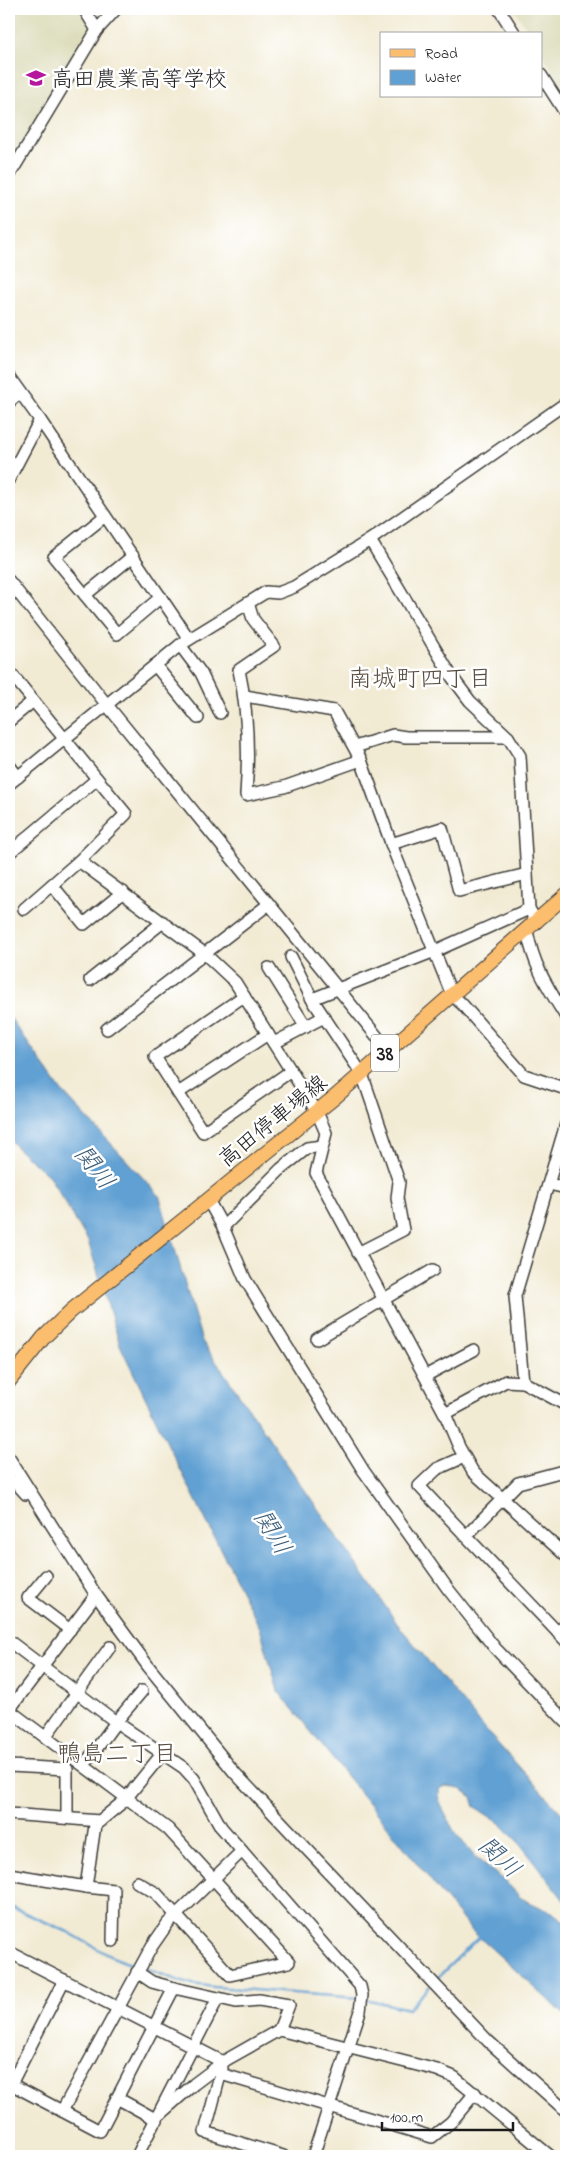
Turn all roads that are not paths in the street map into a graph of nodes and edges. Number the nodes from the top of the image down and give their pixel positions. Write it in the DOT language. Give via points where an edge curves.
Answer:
graph roads {
  1 [pos="84,9"];
  2 [pos="116,9"];
  3 [pos="499,9"];
  4 [pos="97,30"];
  5 [pos="514,32"];
  6 [pos="542,76"];
  7 [pos="566,114"];
  8 [pos="9,176"];
  9 [pos="9,377"];
  10 [pos="19,393"];
  11 [pos="9,402"];
  12 [pos="566,403"];
  13 [pos="40,420"];
  14 [pos="9,479"];
  15 [pos="105,516"];
  16 [pos="370,540"];
  17 [pos="133,556"];
  18 [pos="9,581"];
  19 [pos="85,595"];
  20 [pos="161,597"];
  21 [pos="248,602"];
  22 [pos="185,642"];
  23 [pos="156,665"];
  24 [pos="9,671"];
  25 [pos="245,696"];
  26 [pos="33,702"];
  27 [pos="107,705"];
  28 [pos="220,713"];
  29 [pos="198,718"];
  30 [pos="9,721"];
  31 [pos="508,737"];
  32 [pos="64,739"];
  33 [pos="355,747"];
  34 [pos="360,760"];
  35 [pos="9,765"];
  36 [pos="18,777"];
  37 [pos="97,779"];
  38 [pos="9,784"];
  39 [pos="391,844"];
  40 [pos="9,853"];
  41 [pos="79,861"];
  42 [pos="527,874"];
  43 [pos="52,885"];
  44 [pos="123,892"];
  45 [pos="566,895"];
  46 [pos="269,904"];
  47 [pos="24,909"];
  48 [pos="529,909"];
  49 [pos="163,922"];
  50 [pos="532,926"];
  51 [pos="435,951"];
  52 [pos="204,954"];
  53 [pos="291,958"];
  54 [pos="269,968"];
  55 [pos="90,980"];
  56 [pos="337,989"];
  57 [pos="452,995"];
  58 [pos="244,996"];
  59 [pos="312,1000"];
  60 [pos="324,1017"];
  61 [pos="566,1017"];
  62 [pos="306,1026"];
  63 [pos="107,1028"];
  64 [pos="271,1038"];
  65 [pos="388,1050"];
  66 [pos="291,1071"];
  67 [pos="362,1074"];
  68 [pos="566,1090"];
  69 [pos="178,1093"];
  70 [pos="317,1112"];
  71 [pos="566,1124"];
  72 [pos="322,1146"];
  73 [pos="549,1184"];
  74 [pos="566,1188"];
  75 [pos="204,1204"];
  76 [pos="223,1226"];
  77 [pos="358,1252"];
  78 [pos="433,1270"];
  79 [pos="384,1300"];
  80 [pos="317,1340"];
  81 [pos="474,1350"];
  82 [pos="425,1376"];
  83 [pos="9,1381"];
  84 [pos="523,1382"];
  85 [pos="566,1405"];
  86 [pos="444,1414"];
  87 [pos="464,1457"];
  88 [pos="9,1458"];
  89 [pos="566,1474"];
  90 [pos="9,1479"];
  91 [pos="502,1498"];
  92 [pos="38,1501"];
  93 [pos="466,1536"];
  94 [pos="566,1556"];
  95 [pos="46,1576"];
  96 [pos="96,1595"];
  97 [pos="566,1623"];
  98 [pos="70,1630"];
  99 [pos="558,1632"];
  100 [pos="9,1641"];
  101 [pos="566,1641"];
  102 [pos="110,1647"];
  103 [pos="43,1666"];
  104 [pos="142,1691"];
  105 [pos="78,1693"];
  106 [pos="9,1710"];
  107 [pos="116,1722"];
  108 [pos="566,1722"];
  109 [pos="45,1737"];
  110 [pos="162,1754"];
  111 [pos="88,1760"];
  112 [pos="9,1766"];
  113 [pos="126,1798"];
  114 [pos="9,1814"];
  115 [pos="67,1818"];
  116 [pos="100,1821"];
  117 [pos="242,1851"];
  118 [pos="9,1874"];
  119 [pos="213,1880"];
  120 [pos="138,1882"];
  121 [pos="86,1887"];
  122 [pos="177,1915"];
  123 [pos="113,1941"];
  124 [pos="9,1952"];
  125 [pos="137,1972"];
  126 [pos="64,1980"];
  127 [pos="174,1988"];
  128 [pos="218,1998"];
  129 [pos="118,2006"];
  130 [pos="154,2028"];
  131 [pos="279,2030"];
  132 [pos="194,2048"];
  133 [pos="348,2048"];
  134 [pos="223,2062"];
  135 [pos="221,2074"];
  136 [pos="10,2083"];
  137 [pos="474,2094"];
  138 [pos="117,2098"];
  139 [pos="329,2107"];
  140 [pos="62,2111"];
  141 [pos="566,2111"];
  142 [pos="158,2117"];
  143 [pos="137,2156"];
  144 [pos="283,2156"];
  145 [pos="313,2156"];
  146 [pos="550,2156"];
  1 -- 4 [label="street"];
  2 -- 4 [label="street"];
  3 -- 5 [label="street"];
  4 -- 8 [label="street"];
  6 -- 7 [label="street"];
  9 -- 10 [label="street"];
  10 -- 11 [label="street"];
  10 -- 13 [label="street"];
  12 -- 16 [label="street"];
  13 -- 14 [label="street"];
  13 -- 15 [label="street"];
  15 -- 17 [label="street"];
  15 -- 19 [label="street" via="54,557"];
  16 -- 21 [label="street" via="294,587 278,593 266,592"];
  16 -- 31 [label="street" via="452,677 470,702"];
  17 -- 19 [label="street"];
  17 -- 20 [label="street"];
  18 -- 27 [label="street"];
  19 -- 20 [label="street" via="117,634"];
  20 -- 22 [label="street"];
  21 -- 22 [label="street"];
  21 -- 25 [label="street" via="253,619 274,646 239,670"];
  22 -- 23 [label="street"];
  22 -- 28 [label="street"];
  23 -- 27 [label="street"];
  23 -- 29 [label="street"];
  24 -- 26 [label="street"];
  25 -- 33 [label="street" via="334,712"];
  25 -- 34 [label="street" via="246,795 284,787"];
  26 -- 30 [label="street"];
  26 -- 32 [label="street"];
  27 -- 32 [label="street"];
  27 -- 46 [label="street"];
  31 -- 33 [label="street" via="393,735"];
  31 -- 42 [label="street" via="520,756"];
  32 -- 36 [label="street"];
  32 -- 37 [label="street"];
  33 -- 34 [label="street"];
  34 -- 39 [label="street"];
  35 -- 36 [label="street"];
  36 -- 38 [label="street"];
  37 -- 40 [label="street"];
  37 -- 41 [label="street" via="126,814"];
  39 -- 42 [label="street" via="442,828 459,890"];
  39 -- 51 [label="street"];
  41 -- 43 [label="street"];
  41 -- 44 [label="street"];
  42 -- 48 [label="street"];
  43 -- 44 [label="street" via="84,924"];
  43 -- 47 [label="street"];
  44 -- 49 [label="street"];
  45 -- 50 [label="main road, 高田停車場線 / 38"];
  46 -- 52 [label="street"];
  46 -- 56 [label="street"];
  48 -- 50 [label="street"];
  48 -- 51 [label="street"];
  49 -- 52 [label="street"];
  49 -- 55 [label="street"];
  50 -- 57 [label="main road, 高田停車場線 / 38"];
  50 -- 61 [label="street" via="534,960"];
  51 -- 56 [label="street"];
  51 -- 57 [label="street"];
  52 -- 58 [label="street" via="235,982"];
  52 -- 63 [label="street"];
  53 -- 59 [label="street"];
  54 -- 62 [label="street"];
  56 -- 59 [label="street"];
  56 -- 65 [label="street"];
  57 -- 65 [label="main road, 高田停車場線 / 38"];
  57 -- 68 [label="street" via="524,1075"];
  58 -- 64 [label="street"];
  58 -- 69 [label="street" via="155,1057"];
  59 -- 60 [label="street"];
  60 -- 62 [label="street"];
  60 -- 67 [label="street"];
  62 -- 64 [label="street"];
  64 -- 66 [label="street"];
  64 -- 69 [label="street"];
  65 -- 67 [label="main road, 高田停車場線 / 38"];
  66 -- 69 [label="street" via="203,1132"];
  66 -- 70 [label="street"];
  67 -- 70 [label="main road, 高田停車場線 / 38"];
  67 -- 77 [label="street" via="399,1182 397,1198 403,1230"];
  70 -- 72 [label="street" via="326,1133"];
  70 -- 75 [label="main road, 高田停車場線 / 38"];
  71 -- 73 [label="street"];
  72 -- 76 [label="street" via="307,1148 281,1169"];
  72 -- 77 [label="street" via="316,1173"];
  73 -- 74 [label="street"];
  73 -- 84 [label="street" via="515,1296"];
  75 -- 76 [label="street"];
  75 -- 83 [label="main road, 高田停車場線 / 38" via="71,1311"];
  76 -- 108 [label="street" via="244,1279 363,1470 495,1648"];
  77 -- 79 [label="street"];
  78 -- 79 [label="street"];
  79 -- 80 [label="street"];
  79 -- 82 [label="street"];
  81 -- 82 [label="street"];
  82 -- 86 [label="street"];
  84 -- 85 [label="street"];
  84 -- 86 [label="street" via="506,1381"];
  86 -- 87 [label="street"];
  87 -- 91 [label="street" via="473,1472"];
  87 -- 93 [label="street" via="437,1468 419,1486"];
  88 -- 92 [label="street"];
  89 -- 91 [label="street" via="563,1471 518,1483"];
  90 -- 92 [label="street" via="32,1500"];
  91 -- 93 [label="street"];
  91 -- 94 [label="street"];
  92 -- 96 [label="street"];
  93 -- 99 [label="street"];
  95 -- 98 [label="street" via="28,1598"];
  96 -- 98 [label="street"];
  96 -- 141 [label="street" via="148,1666 235,1773 488,2041"];
  97 -- 99 [label="street"];
  98 -- 103 [label="street"];
  99 -- 101 [label="street"];
  100 -- 103 [label="street"];
  102 -- 105 [label="street"];
  103 -- 105 [label="street"];
  103 -- 106 [label="street"];
  104 -- 107 [label="street"];
  105 -- 107 [label="street"];
  105 -- 109 [label="street"];
  106 -- 109 [label="street"];
  107 -- 110 [label="street"];
  107 -- 111 [label="street"];
  109 -- 113 [label="street"];
  110 -- 113 [label="street"];
  110 -- 117 [label="street" via="184,1768 194,1780 221,1827"];
  112 -- 115 [label="street" via="67,1770"];
  113 -- 116 [label="street"];
  113 -- 119 [label="street" via="168,1829"];
  114 -- 115 [label="street"];
  115 -- 116 [label="street"];
  116 -- 121 [label="street" via="95,1825"];
  117 -- 119 [label="street"];
  117 -- 133 [label="street" via="360,1986 360,2012"];
  118 -- 121 [label="street"];
  119 -- 122 [label="street"];
  119 -- 122 [label="street" via="289,1962 230,1975"];
  120 -- 122 [label="street" via="156,1893"];
  121 -- 123 [label="street" via="114,1890"];
  122 -- 125 [label="street" via="168,1923"];
  124 -- 126 [label="street"];
  125 -- 127 [label="street" via="152,1982"];
  125 -- 129 [label="street"];
  126 -- 129 [label="street"];
  126 -- 136 [label="street"];
  127 -- 128 [label="street"];
  127 -- 130 [label="street"];
  128 -- 131 [label="street" via="289,2005"];
  128 -- 132 [label="street"];
  129 -- 130 [label="street"];
  129 -- 140 [label="street"];
  130 -- 132 [label="street"];
  130 -- 138 [label="street"];
  131 -- 133 [label="street"];
  131 -- 134 [label="street"];
  132 -- 134 [label="street"];
  132 -- 142 [label="street"];
  133 -- 137 [label="street" via="437,2070 454,2077"];
  133 -- 139 [label="street"];
  134 -- 135 [label="street"];
  134 -- 142 [label="street"];
  135 -- 139 [label="street"];
  135 -- 144 [label="street" via="204,2132"];
  136 -- 140 [label="street"];
  137 -- 139 [label="street" via="451,2122 432,2137"];
  137 -- 146 [label="street"];
  138 -- 140 [label="street" via="100,2131"];
  138 -- 142 [label="street"];
  139 -- 145 [label="street"];
  142 -- 143 [label="street"];
}
